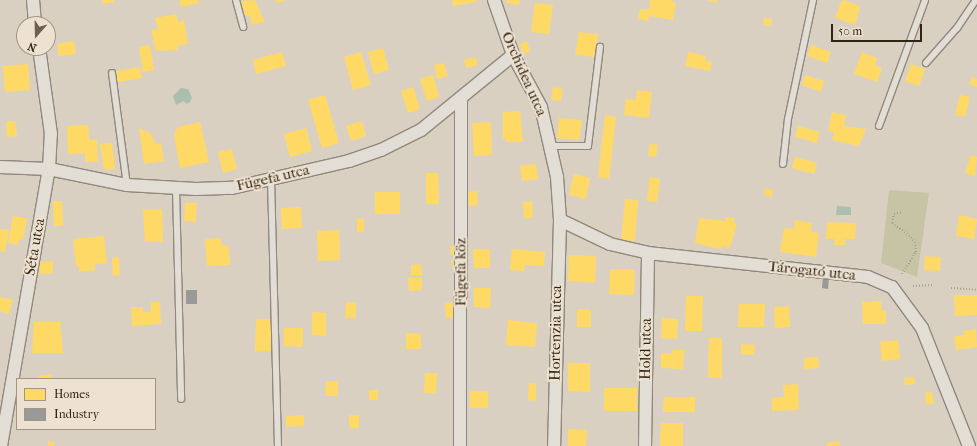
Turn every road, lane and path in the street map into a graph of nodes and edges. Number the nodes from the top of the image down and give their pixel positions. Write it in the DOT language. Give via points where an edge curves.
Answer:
graph roads {
  1 [pos="33,0"];
  2 [pos="236,0"];
  3 [pos="494,0"];
  4 [pos="814,0"];
  5 [pos="925,0"];
  6 [pos="976,0"];
  7 [pos="34,16"];
  8 [pos="243,27"];
  9 [pos="600,46"];
  10 [pos="513,55"];
  11 [pos="40,56"];
  12 [pos="926,63"];
  13 [pos="112,73"];
  14 [pos="461,98"];
  15 [pos="879,126"];
  16 [pos="551,146"];
  17 [pos="783,164"];
  18 [pos="0,167"];
  19 [pos="49,169"];
  20 [pos="271,179"];
  21 [pos="127,185"];
  22 [pos="176,188"];
  23 [pos="903,212"];
  24 [pos="560,220"];
  25 [pos="648,253"];
  26 [pos="902,274"];
  27 [pos="932,285"];
  28 [pos="913,286"];
  29 [pos="951,288"];
  30 [pos="977,290"];
  31 [pos="181,399"];
  32 [pos="977,442"];
  33 [pos="1,446"];
  34 [pos="278,446"];
  35 [pos="460,446"];
  36 [pos="554,446"];
  37 [pos="645,446"];
  38 [pos="969,446"];
  1 -- 7 [label="street"];
  2 -- 8 [label="lane"];
  3 -- 10 [label="street, Orchidea utca"];
  4 -- 17 [label="lane" via="788,119"];
  5 -- 15 [label="lane"];
  6 -- 12 [label="lane" via="957,28"];
  9 -- 16 [label="lane" via="588,146"];
  10 -- 14 [label="street, Fügefa utca"];
  10 -- 16 [label="street, Orchidea utca" via="541,107"];
  11 -- 19 [label="street, Séta utca" via="51,134"];
  13 -- 21 [label="lane"];
  14 -- 20 [label="street, Fügefa utca" via="421,130 381,150 349,161"];
  14 -- 35 [label="street, Fügefa köz"];
  16 -- 24 [label="street, Orchidea utca"];
  18 -- 19 [label="street, Fügefa utca"];
  19 -- 21 [label="street, Fügefa utca"];
  19 -- 33 [label="street, Séta utca"];
  20 -- 22 [label="street, Fügefa utca" via="232,188"];
  20 -- 34 [label="lane"];
  21 -- 22 [label="street, Fügefa utca"];
  22 -- 31 [label="lane"];
  23 -- 26 [label="path" via="894,214 892,223 910,236 915,243 916,252"];
  24 -- 25 [label="street, Tárogató utca" via="610,244"];
  24 -- 36 [label="street, Hortenzia utca"];
  25 -- 37 [label="street, Hold utca"];
  25 -- 38 [label="street, Tárogató utca" via="868,277 892,287 922,328"];
  27 -- 28 [label="path"];
  29 -- 30 [label="path"];
  32 -- 38 [label="lane"];
}
